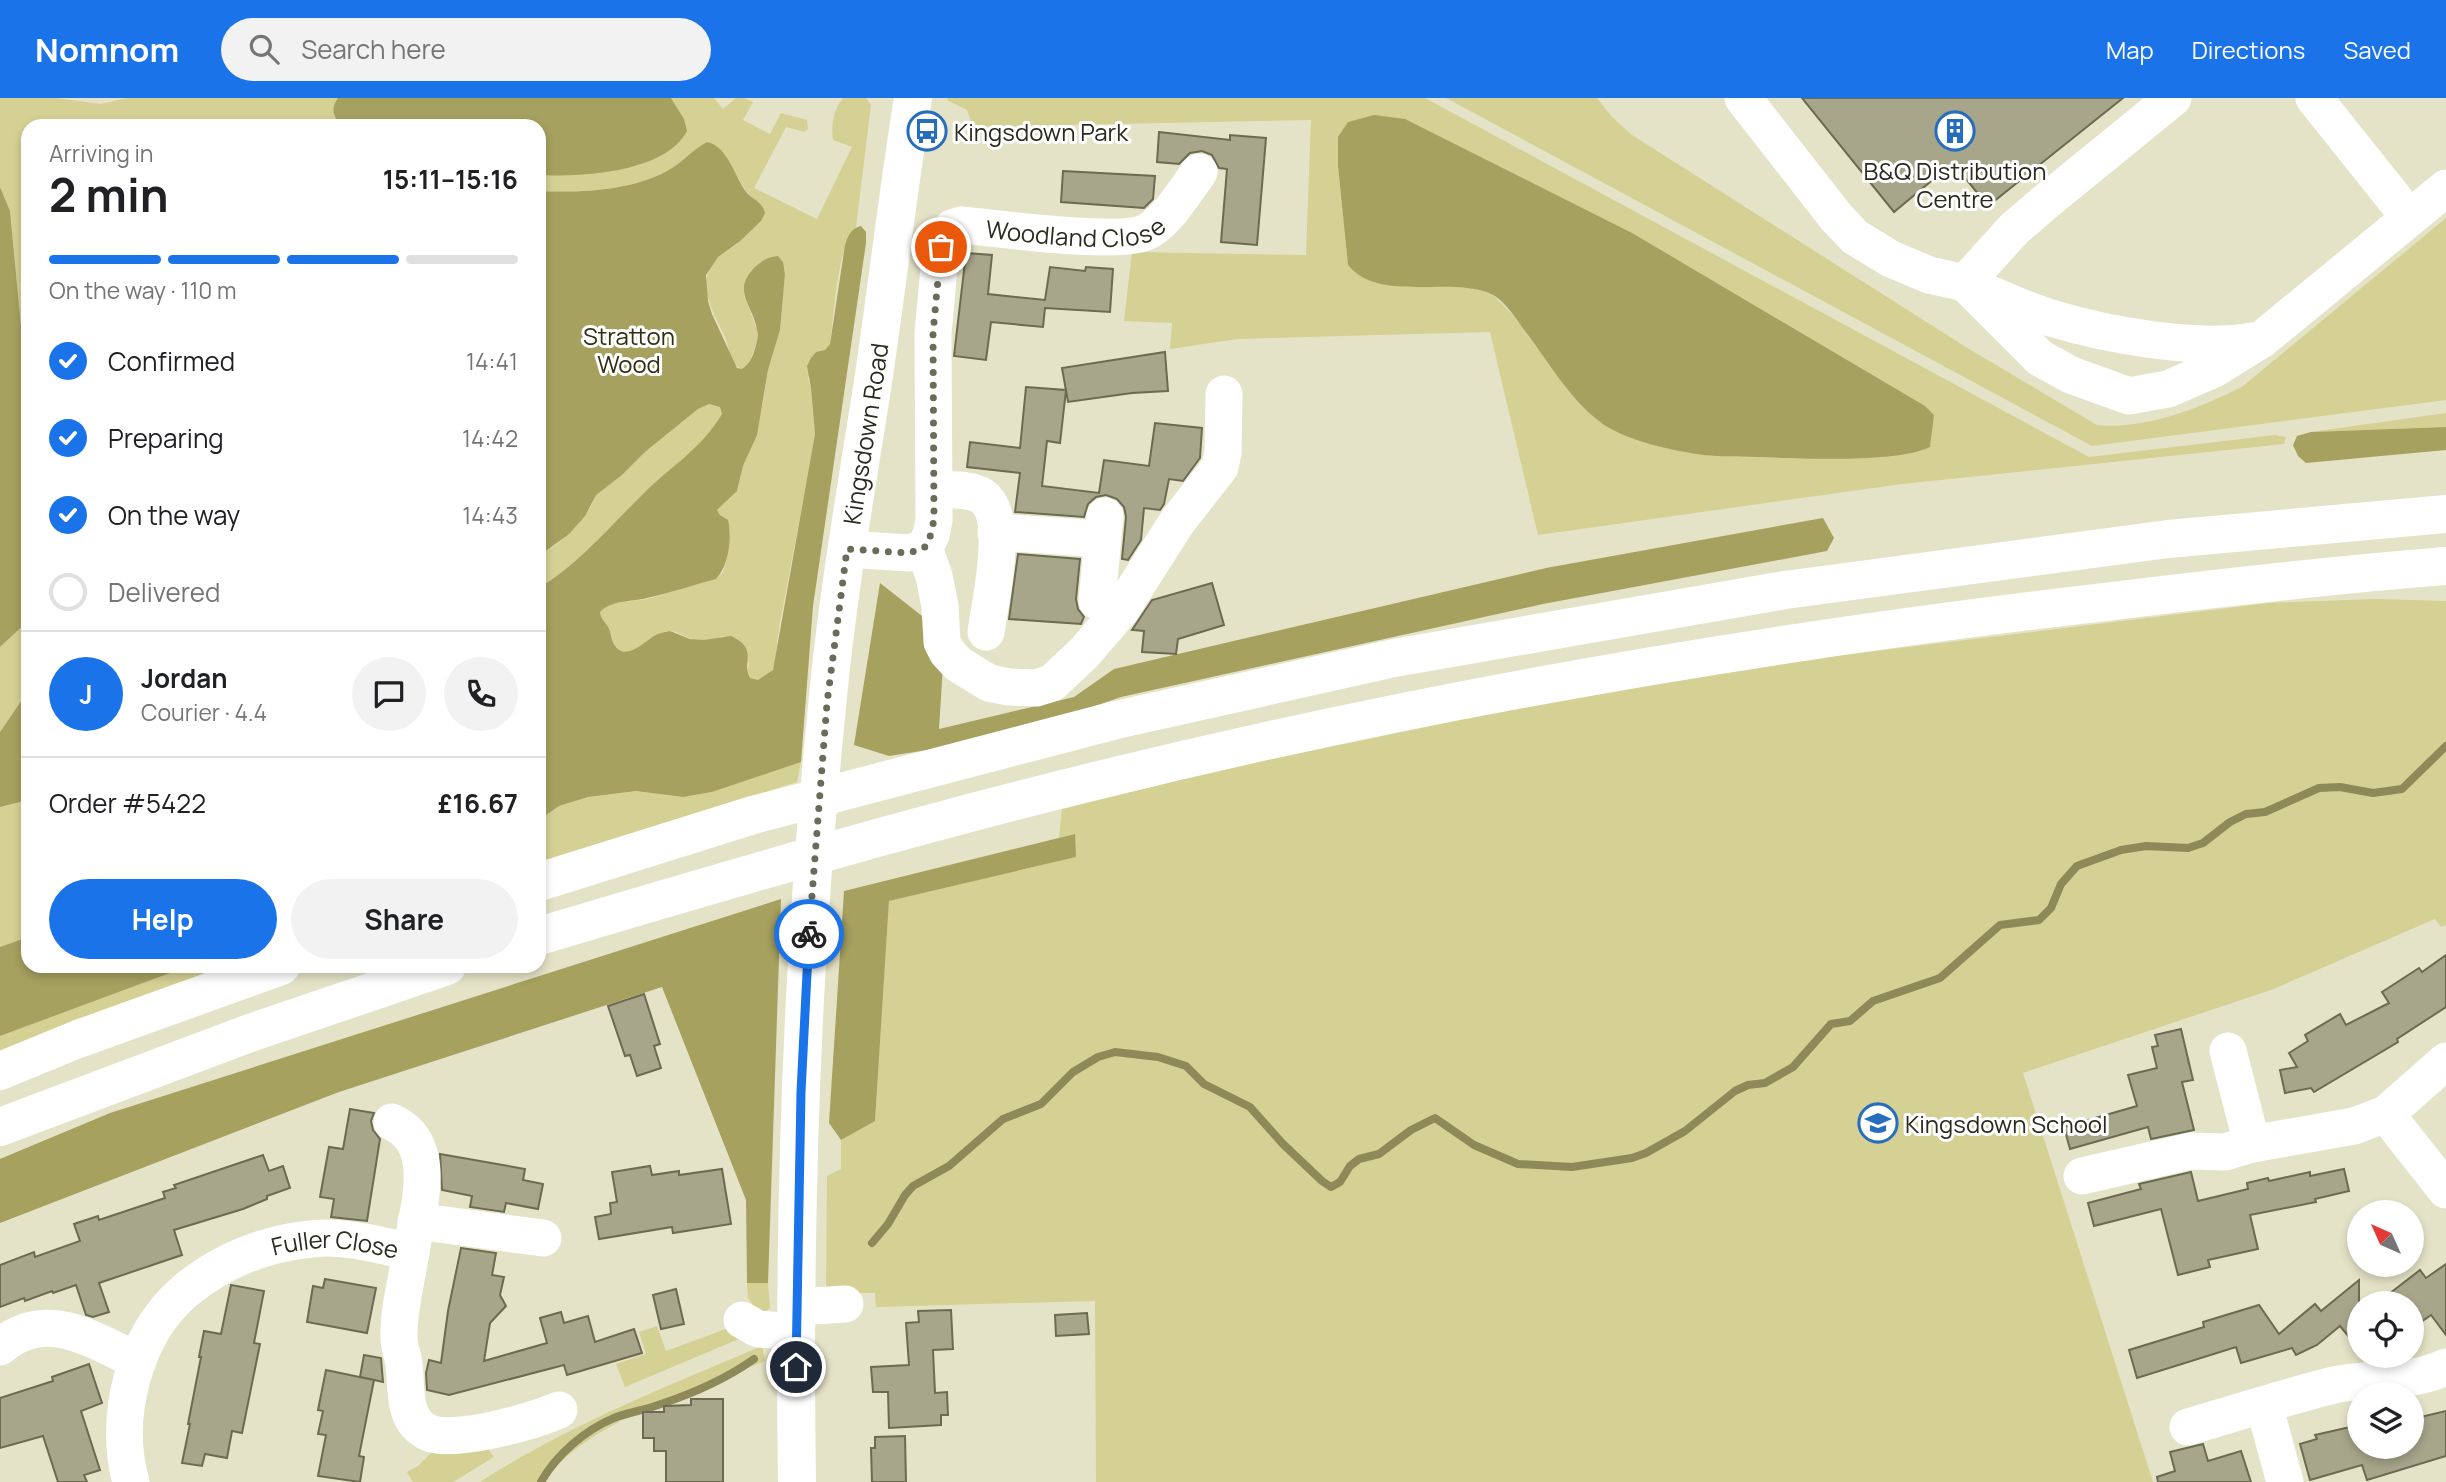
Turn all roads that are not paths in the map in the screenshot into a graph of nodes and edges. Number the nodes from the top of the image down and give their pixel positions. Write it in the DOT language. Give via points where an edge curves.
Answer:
graph roads {
  1 [pos="913,98"];
  2 [pos="1743,98"];
  3 [pos="2173,98"];
  4 [pos="2314,98"];
  5 [pos="1199,172"];
  6 [pos="2446,188"];
  7 [pos="2409,217"];
  8 [pos="1965,283"];
  9 [pos="2261,340"];
  10 [pos="1224,394"];
  11 [pos="934,489"];
  12 [pos="2446,514"];
  13 [pos="996,532"];
  14 [pos="924,548"];
  15 [pos="845,563"];
  16 [pos="2446,566"];
  17 [pos="1097,601"];
  18 [pos="986,632"];
  19 [pos="546,880"];
  20 [pos="546,934"];
  21 [pos="262,973"];
  22 [pos="426,973"];
  23 [pos="2228,1051"];
  24 [pos="2446,1061"];
  25 [pos="0,1071"];
  26 [pos="2386,1114"];
  27 [pos="392,1122"];
  28 [pos="0,1127"];
  29 [pos="2238,1148"];
  30 [pos="2082,1176"];
  31 [pos="2446,1190"];
  32 [pos="413,1236"];
  33 [pos="543,1238"];
  34 [pos="845,1304"];
  35 [pos="797,1319"];
  36 [pos="741,1320"];
  37 [pos="0,1347"];
  38 [pos="138,1361"];
  39 [pos="2446,1367"];
  40 [pos="2264,1405"];
  41 [pos="559,1410"];
  42 [pos="2188,1427"];
  43 [pos="131,1482"];
  44 [pos="797,1482"];
  45 [pos="2285,1482"];
  1 -- 15 [label="main road, Kingsdown Road"];
  2 -- 8 [label="street" via="1855,237 1929,275"];
  3 -- 8 [label="street" via="2014,229"];
  4 -- 7 [label="street"];
  5 -- 11 [label="street, Woodland Close" via="1148,232 1094,237 961,225 946,235 933,333"];
  6 -- 7 [label="street"];
  7 -- 9 [label="street"];
  8 -- 9 [label="street" via="2049,317 2100,330 2207,345"];
  8 -- 9 [label="street" via="2040,358 2071,375 2130,396 2168,389 2214,369"];
  10 -- 14 [label="street" via="1220,467 1177,522 1121,610 1052,683 1036,688 989,683 958,664 942,642 940,606"];
  11 -- 13 [label="street" via="981,496 992,510"];
  11 -- 14 [label="street, Woodland Close" via="931,535"];
  12 -- 19 [label="main road" via="2168,539 1799,588 1394,658 1116,720 753,815"];
  13 -- 17 [label="street" via="1103,527"];
  13 -- 18 [label="street"];
  14 -- 15 [label="street"];
  15 -- 35 [label="main road, Kingsdown Road" via="827,703 810,909"];
  16 -- 20 [label="main road" via="2200,590 1839,636 1405,713 1095,781 756,871"];
  21 -- 25 [label="main road"];
  22 -- 28 [label="main road" via="250,1032"];
  23 -- 29 [label="street"];
  24 -- 26 [label="street"];
  26 -- 29 [label="street" via="2354,1126"];
  26 -- 31 [label="street"];
  27 -- 32 [label="street" via="406,1130 419,1149 423,1174"];
  29 -- 30 [label="street" via="2191,1151"];
  32 -- 33 [label="street"];
  32 -- 38 [label="street, Fuller Close" via="355,1241 313,1238 260,1248 233,1259 183,1293 163,1315"];
  32 -- 41 [label="street, Fuller Close" via="399,1338 407,1404 414,1421 429,1434 451,1436 516,1425"];
  34 -- 35 [label="street"];
  35 -- 36 [label="street" via="758,1329"];
  35 -- 44 [label="main road, Kingsdown Road"];
  37 -- 38 [label="street" via="27,1330 61,1328"];
  38 -- 43 [label="street, Fuller Close" via="124,1421"];
  39 -- 40 [label="street" via="2392,1381 2335,1385"];
  40 -- 42 [label="street"];
  40 -- 45 [label="street"];
}
